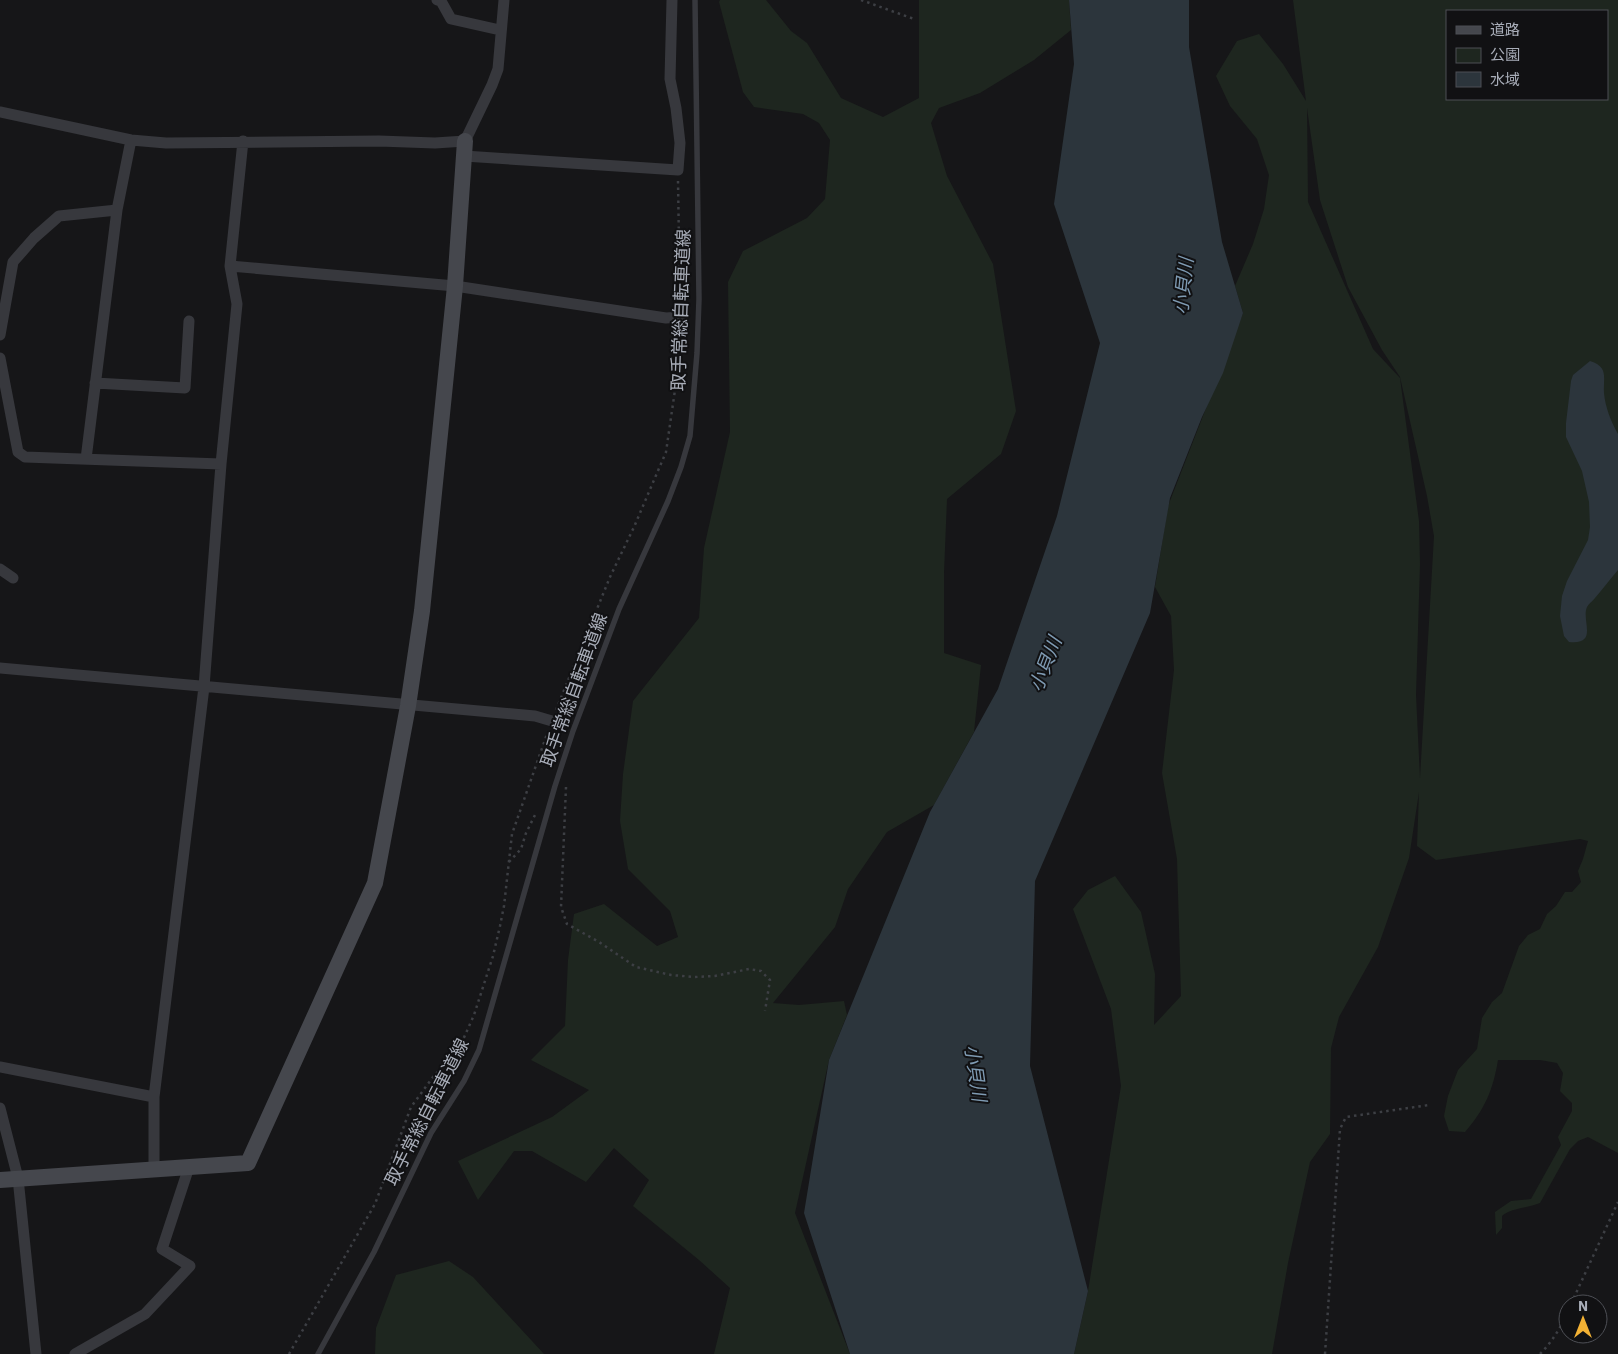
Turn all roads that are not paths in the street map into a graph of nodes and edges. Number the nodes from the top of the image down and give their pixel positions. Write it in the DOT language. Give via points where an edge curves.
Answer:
graph roads {
  1 [pos="437,0"];
  2 [pos="504,0"];
  3 [pos="672,0"];
  4 [pos="695,0"];
  5 [pos="500,30"];
  6 [pos="0,112"];
  7 [pos="131,140"];
  8 [pos="243,141"];
  9 [pos="465,148"];
  10 [pos="117,210"];
  11 [pos="230,266"];
  12 [pos="455,286"];
  13 [pos="680,317"];
  14 [pos="189,322"];
  15 [pos="0,329"];
  16 [pos="0,335"];
  17 [pos="0,358"];
  18 [pos="95,383"];
  19 [pos="86,459"];
  20 [pos="221,464"];
  21 [pos="0,570"];
  22 [pos="13,578"];
  23 [pos="0,668"];
  24 [pos="204,687"];
  25 [pos="408,706"];
  26 [pos="552,721"];
  27 [pos="0,1067"];
  28 [pos="154,1097"];
  29 [pos="0,1108"];
  30 [pos="189,1167"];
  31 [pos="154,1168"];
  32 [pos="18,1178"];
  33 [pos="0,1180"];
  34 [pos="36,1354"];
  35 [pos="75,1354"];
  36 [pos="318,1354"];
  1 -- 5 [label="street" via="441,1 451,19"];
  2 -- 5 [label="street"];
  3 -- 9 [label="street" via="670,79 680,143 678,170"];
  4 -- 36 [label="lane, 取手常総自転車道線" via="699,282 697,361 690,436 668,501 590,682 557,780 479,1050 464,1081 431,1133 374,1252"];
  5 -- 9 [label="street" via="498,69"];
  6 -- 7 [label="street"];
  7 -- 8 [label="street" via="166,143"];
  7 -- 10 [label="street"];
  8 -- 9 [label="street" via="379,141 435,143"];
  8 -- 11 [label="street"];
  9 -- 12 [label="street"];
  10 -- 15 [label="street" via="59,216 34,238 12,262"];
  10 -- 18 [label="street"];
  11 -- 12 [label="street"];
  11 -- 20 [label="street" via="237,304"];
  12 -- 13 [label="street" via="666,318"];
  12 -- 25 [label="street" via="422,611"];
  14 -- 18 [label="street" via="184,388"];
  15 -- 16 [label="street"];
  17 -- 19 [label="street" via="18,452 25,457"];
  18 -- 19 [label="street"];
  19 -- 20 [label="street"];
  20 -- 24 [label="street"];
  21 -- 22 [label="street"];
  23 -- 24 [label="street"];
  24 -- 25 [label="street"];
  24 -- 28 [label="street"];
  25 -- 26 [label="street" via="535,716"];
  25 -- 30 [label="street" via="375,883 248,1163"];
  27 -- 28 [label="street"];
  28 -- 31 [label="street"];
  29 -- 32 [label="street"];
  30 -- 31 [label="street"];
  30 -- 35 [label="street" via="162,1249 190,1266 145,1314"];
  31 -- 32 [label="street"];
  32 -- 33 [label="street"];
  32 -- 34 [label="street"];
}
